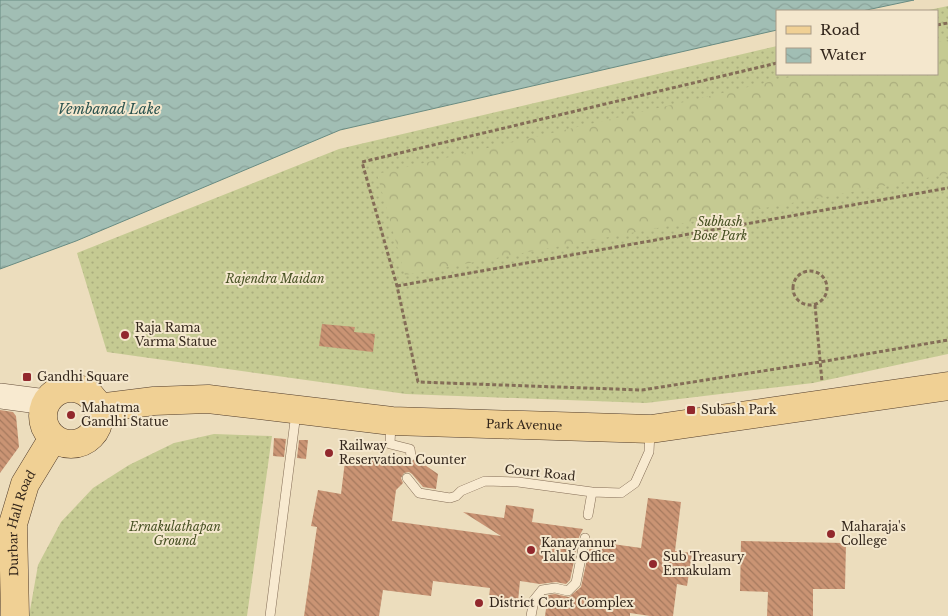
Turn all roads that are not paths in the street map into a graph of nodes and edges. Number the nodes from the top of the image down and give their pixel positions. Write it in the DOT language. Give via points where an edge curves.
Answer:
graph roads {
  1 [pos="948,386"];
  2 [pos="0,396"];
  3 [pos="46,402"];
  4 [pos="98,408"];
  5 [pos="297,410"];
  6 [pos="392,421"];
  7 [pos="650,429"];
  8 [pos="53,438"];
  9 [pos="411,456"];
  10 [pos="408,478"];
  11 [pos="592,492"];
  12 [pos="588,515"];
  13 [pos="585,538"];
  14 [pos="15,616"];
  15 [pos="270,616"];
  16 [pos="531,616"];
  1 -- 7 [label="main road, Park Avenue"];
  2 -- 3 [label="main road"];
  3 -- 4 [label="main road" via="60,390 78,388 87,392"];
  3 -- 8 [label="main road" via="43,422"];
  4 -- 5 [label="main road, Park Avenue" via="208,399"];
  4 -- 8 [label="main road" via="98,426 87,440 69,445"];
  5 -- 6 [label="main road, Park Avenue"];
  5 -- 15 [label="lane"];
  6 -- 7 [label="main road, Park Avenue"];
  6 -- 9 [label="lane" via="390,444 410,449"];
  7 -- 11 [label="lane, Court Road" via="649,452 635,483 621,493"];
  8 -- 14 [label="main road, Durbar Hall Road" via="26,484 13,524"];
  10 -- 11 [label="lane, Court Road" via="419,492 450,498 485,481"];
  11 -- 12 [label="lane"];
  13 -- 16 [label="lane" via="576,583 568,591 542,590 534,600"];
}
